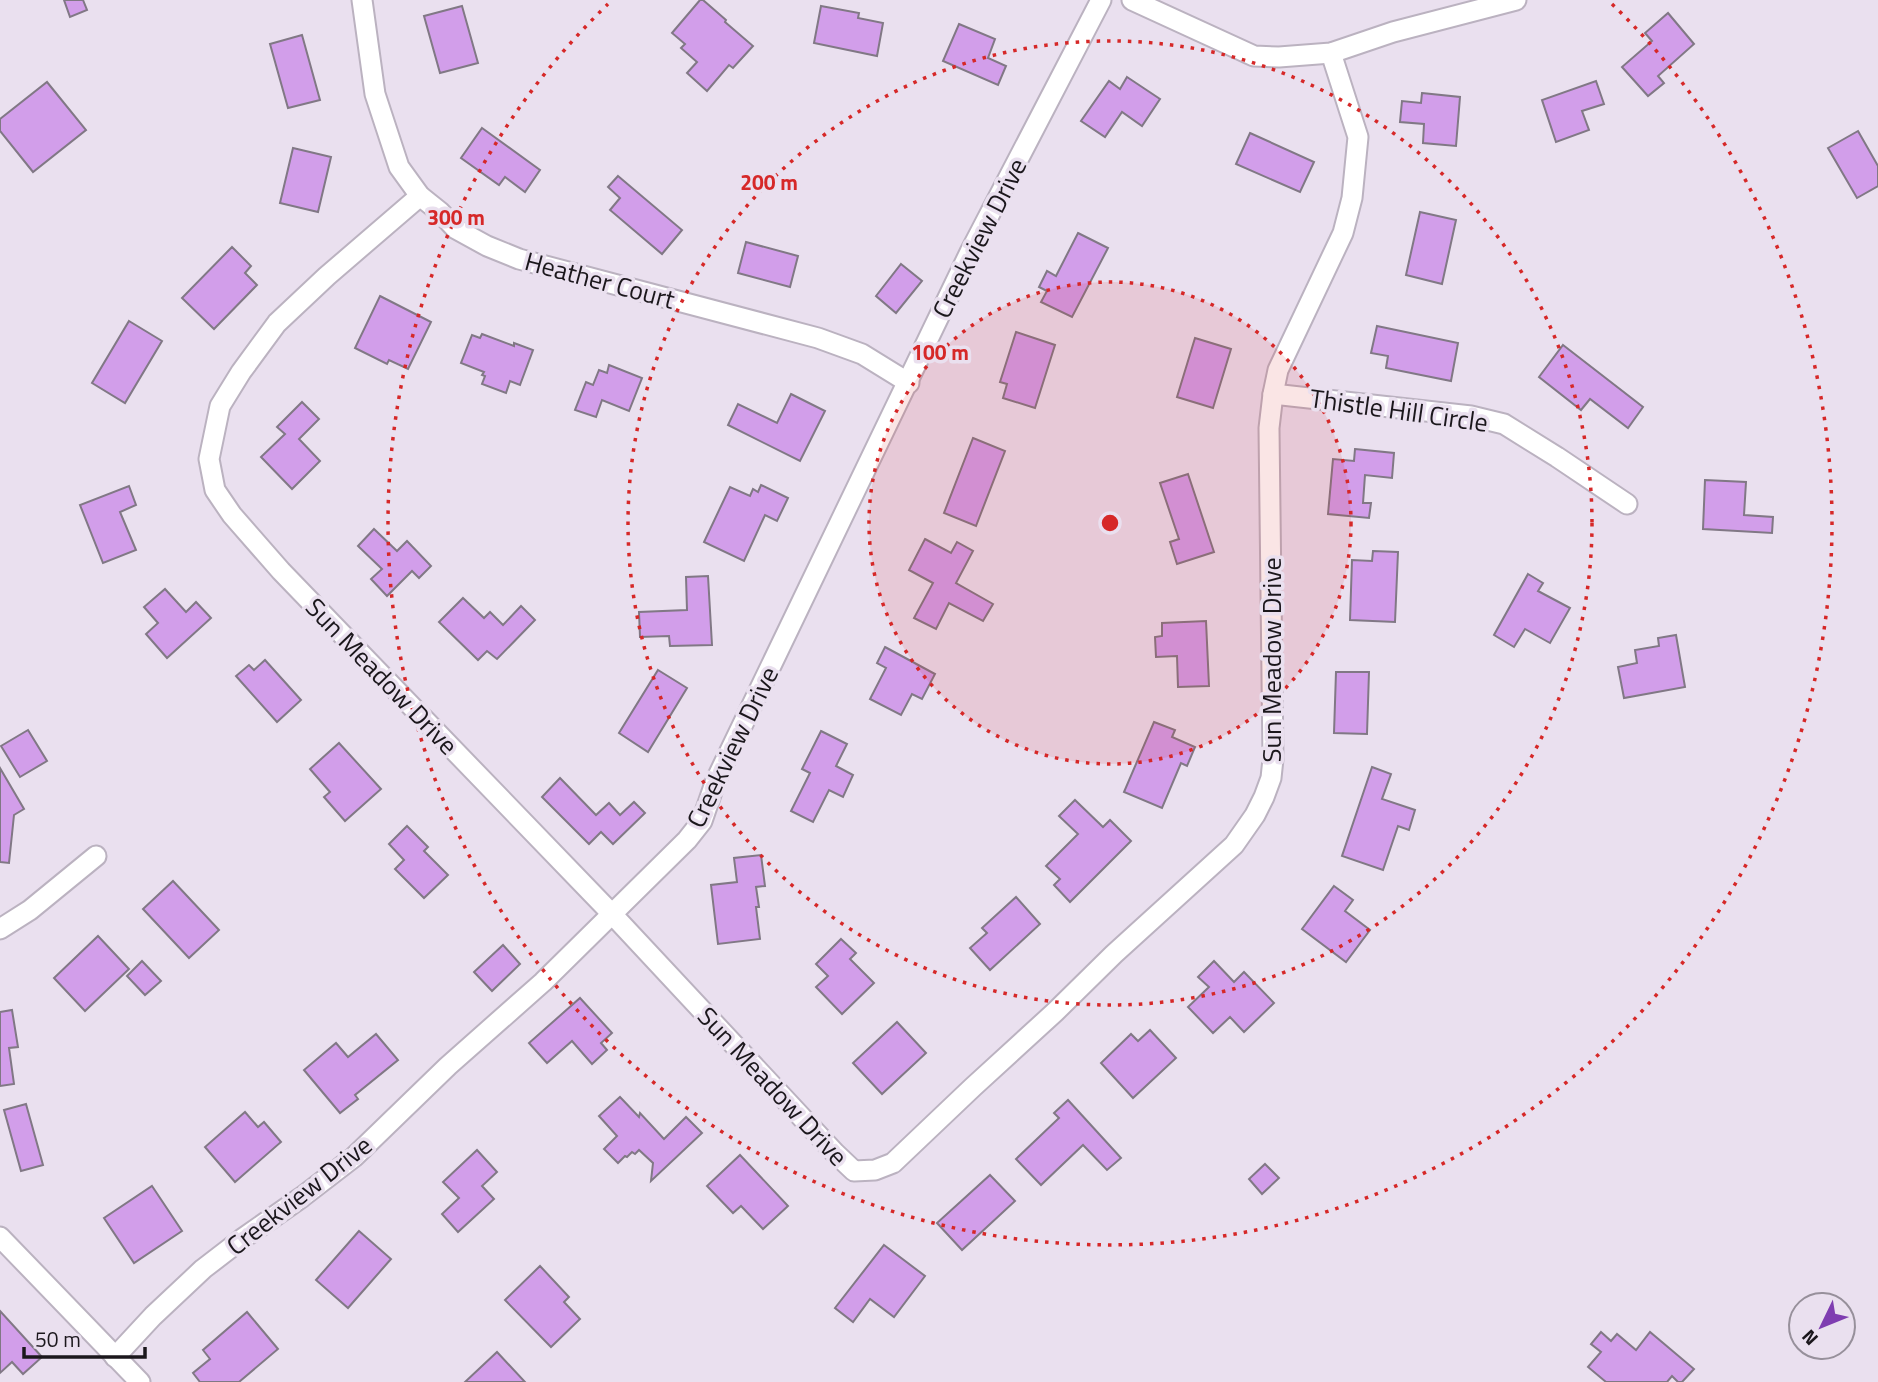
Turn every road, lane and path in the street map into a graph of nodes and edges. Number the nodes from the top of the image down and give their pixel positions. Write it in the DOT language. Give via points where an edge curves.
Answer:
graph roads {
  1 [pos="362,0"];
  2 [pos="1101,0"];
  3 [pos="1132,0"];
  4 [pos="1516,0"];
  5 [pos="1331,53"];
  6 [pos="420,196"];
  7 [pos="909,383"];
  8 [pos="1273,394"];
  9 [pos="1627,504"];
  10 [pos="96,856"];
  11 [pos="612,914"];
  12 [pos="0,929"];
  13 [pos="0,1237"];
  14 [pos="115,1357"];
  15 [pos="140,1382"];
  1 -- 6 [label="street, Heather Court" via="382,120 399,167"];
  2 -- 7 [label="street, Creekview Drive" via="970,252"];
  3 -- 5 [label="street" via="1254,56"];
  4 -- 5 [label="street"];
  5 -- 8 [label="street, Sun Meadow Drive" via="1357,137 1352,198 1343,233 1278,370"];
  6 -- 7 [label="street, Heather Court" via="456,229 519,259 818,338 862,354"];
  6 -- 11 [label="street, Sun Meadow Drive" via="277,323 241,372 220,406 209,459 215,489 281,571"];
  7 -- 11 [label="street, Creekview Drive" via="716,780 702,821"];
  8 -- 9 [label="street, Thistle Hill Circle" via="1471,416 1504,425"];
  8 -- 11 [label="street, Sun Meadow Drive" via="1269,428 1273,760 1271,778 1255,816 1234,845 893,1163 854,1171"];
  10 -- 12 [label="street"];
  11 -- 14 [label="street, Creekview Drive" via="354,1157 203,1269"];
  13 -- 14 [label="street"];
  14 -- 15 [label="street"];
}
